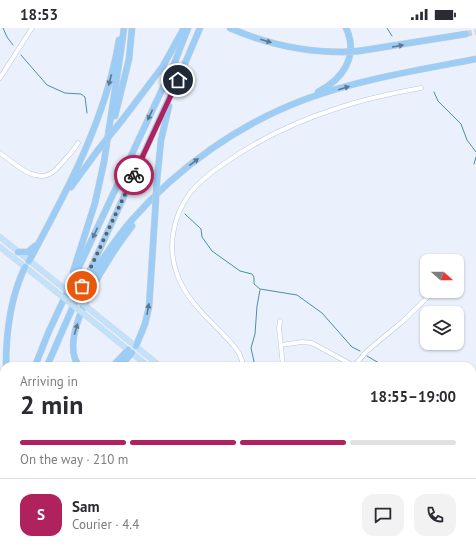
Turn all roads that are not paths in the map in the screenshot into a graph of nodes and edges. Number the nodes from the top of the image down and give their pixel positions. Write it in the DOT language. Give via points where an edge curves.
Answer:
graph roads {
  1 [pos="32,28"];
  2 [pos="120,28"];
  3 [pos="124,28"];
  4 [pos="132,28"];
  5 [pos="184,28"];
  6 [pos="188,28"];
  7 [pos="200,28"];
  8 [pos="230,28"];
  9 [pos="346,28"];
  10 [pos="466,34"];
  11 [pos="476,59"];
  12 [pos="0,78"];
  13 [pos="421,88"];
  14 [pos="173,91"];
  15 [pos="306,99"];
  16 [pos="108,141"];
  17 [pos="78,143"];
  18 [pos="0,153"];
  19 [pos="164,188"];
  20 [pos="59,205"];
  21 [pos="0,237"];
  22 [pos="38,244"];
  23 [pos="0,247"];
  24 [pos="18,252"];
  25 [pos="30,261"];
  26 [pos="25,267"];
  27 [pos="67,292"];
  28 [pos="427,298"];
  29 [pos="76,300"];
  30 [pos="280,321"];
  31 [pos="281,345"];
  32 [pos="136,346"];
  33 [pos="130,351"];
  34 [pos="6,362"];
  35 [pos="37,362"];
  36 [pos="49,362"];
  37 [pos="77,362"];
  38 [pos="118,362"];
  39 [pos="123,362"];
  40 [pos="143,362"];
  41 [pos="155,362"];
  42 [pos="242,362"];
  43 [pos="283,362"];
  44 [pos="347,362"];
  45 [pos="357,362"];
  1 -- 12 [label="street"];
  2 -- 20 [label="highway, one-way" via="114,66 100,112"];
  3 -- 16 [label="highway"];
  4 -- 16 [label="highway" via="128,59"];
  5 -- 20 [label="highway, bridge" via="163,66"];
  6 -- 27 [label="highway, one-way" via="174,64"];
  7 -- 14 [label="highway"];
  8 -- 10 [label="highway, one-way, bridge" via="263,41 288,47 343,52"];
  9 -- 15 [label="highway" via="350,46 345,69 332,83"];
  15 -- 11 [label="highway, one-way" via="384,77"];
  13 -- 42 [label="street" via="338,108 280,131 247,148 217,168 187,197 173,232 172,253 177,273 189,297 233,345"];
  14 -- 29 [label="highway"];
  32 -- 14 [label="highway, one-way, bridge" via="149,307 161,140"];
  19 -- 15 [label="highway, one-way" via="231,136"];
  16 -- 27 [label="highway" via="95,203"];
  17 -- 18 [label="street" via="54,171 46,175 29,173"];
  19 -- 29 [label="highway" via="123,230"];
  37 -- 19 [label="highway, one-way" via="73,355 74,338 91,290 121,240"];
  20 -- 22 [label="highway"];
  21 -- 24 [label="main road"];
  22 -- 24 [label="highway" via="28,252"];
  22 -- 25 [label="highway"];
  23 -- 26 [label="main road"];
  24 -- 25 [label="main road"];
  25 -- 26 [label="main road"];
  25 -- 32 [label="main road, bridge"];
  26 -- 33 [label="main road, bridge"];
  26 -- 34 [label="highway" via="9,319"];
  27 -- 35 [label="highway"];
  28 -- 45 [label="street"];
  29 -- 36 [label="highway"];
  30 -- 31 [label="street"];
  31 -- 43 [label="street"];
  31 -- 44 [label="street" via="312,343"];
  32 -- 33 [label="main road"];
  32 -- 41 [label="main road"];
  33 -- 38 [label="highway"];
  33 -- 39 [label="highway"];
  33 -- 40 [label="main road"];
}
